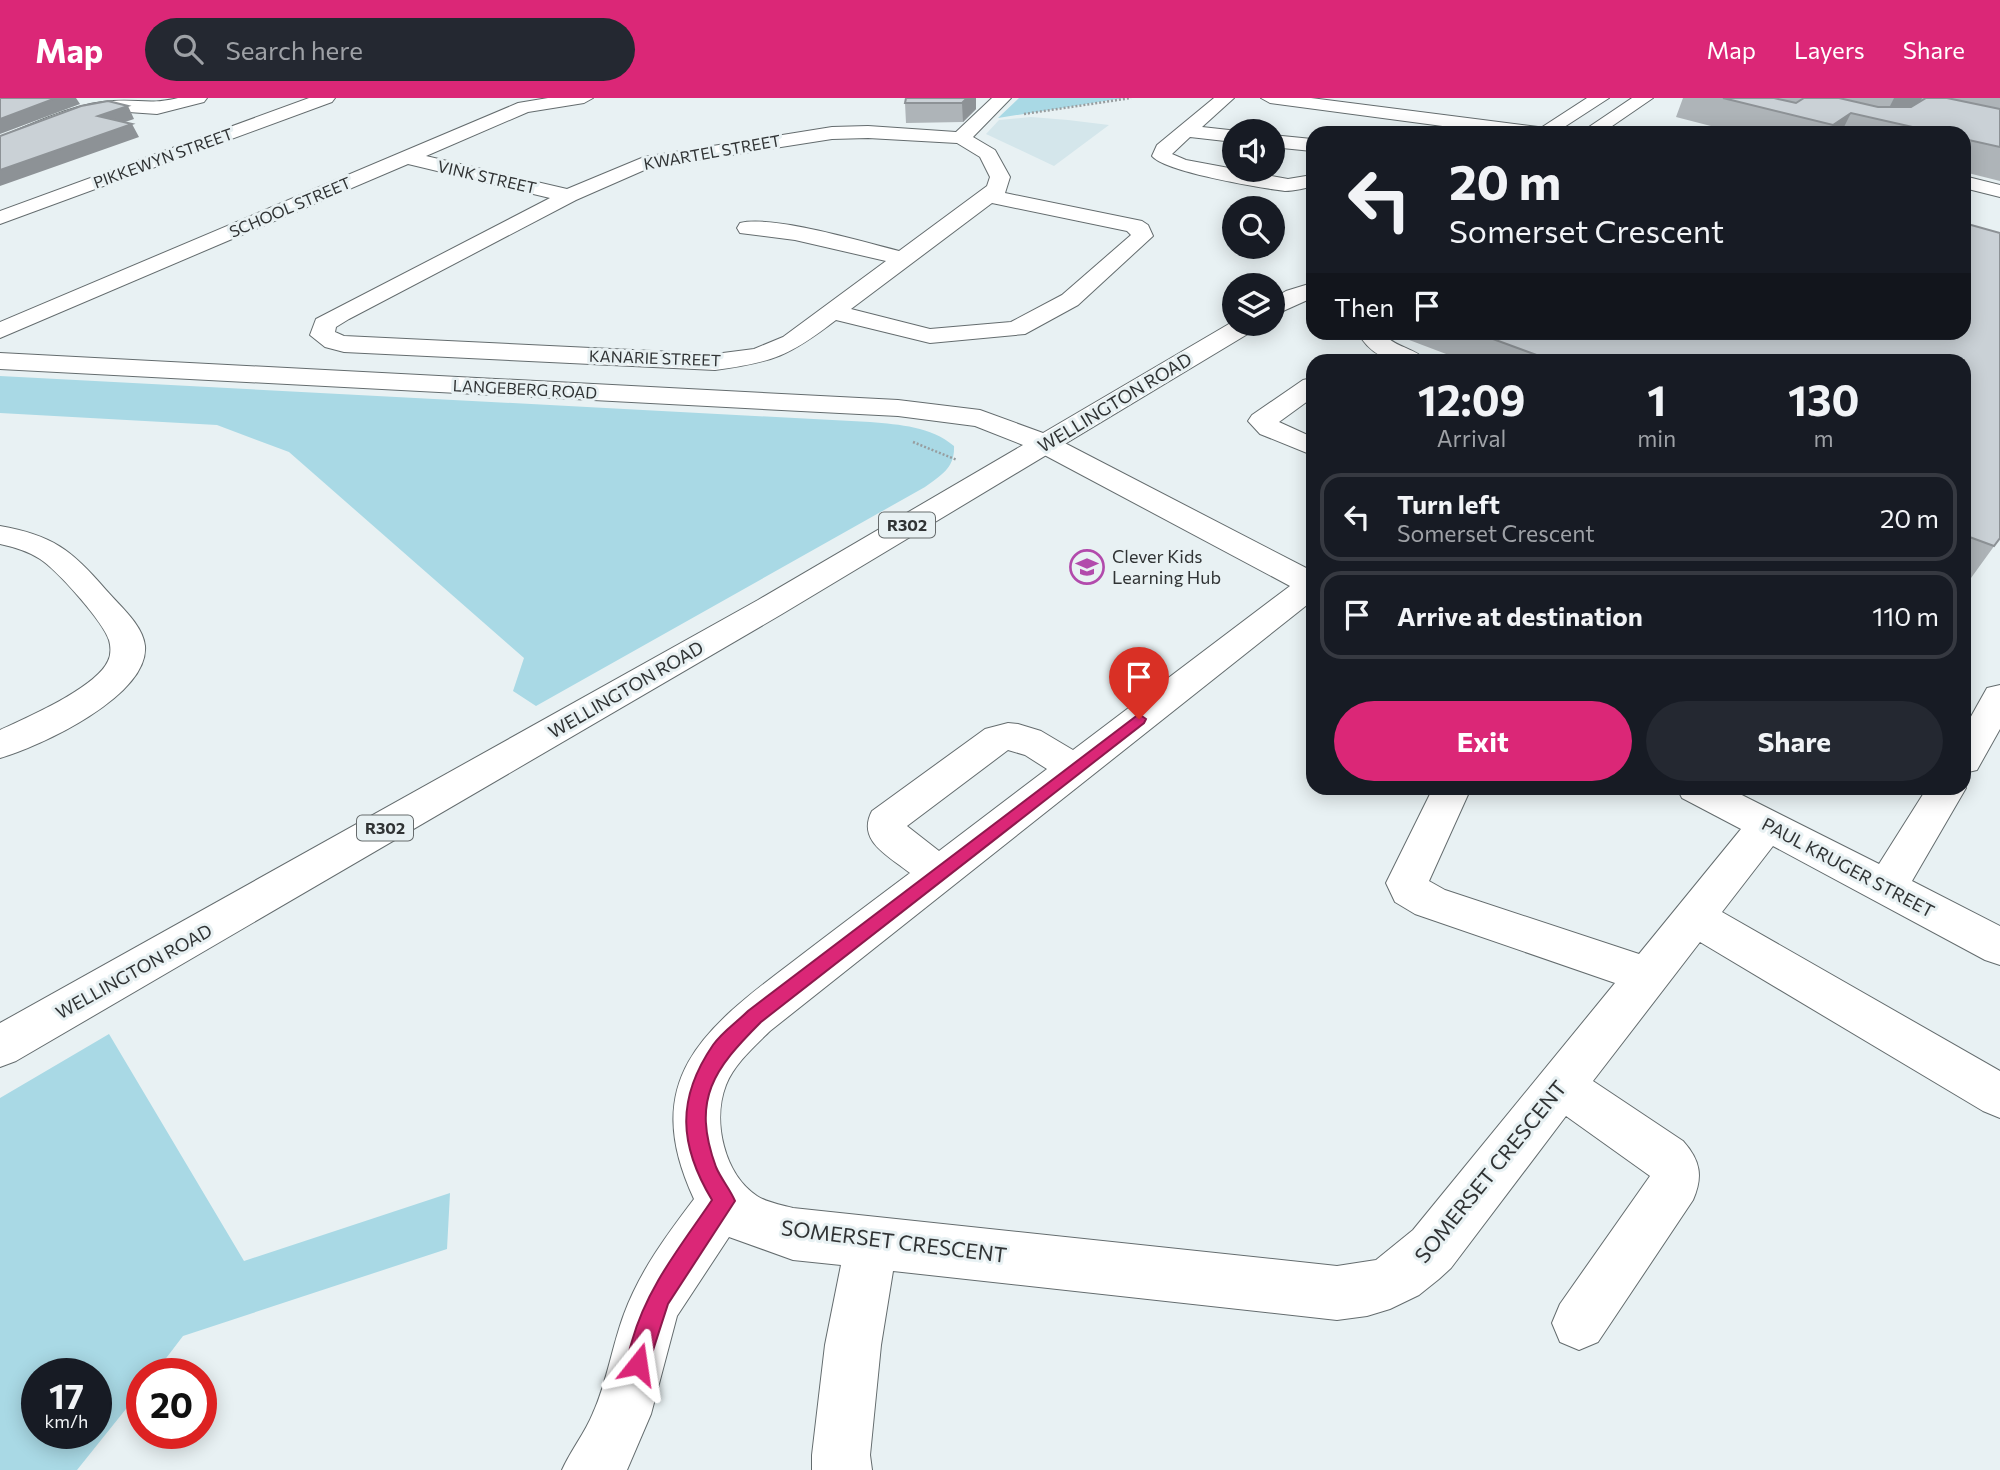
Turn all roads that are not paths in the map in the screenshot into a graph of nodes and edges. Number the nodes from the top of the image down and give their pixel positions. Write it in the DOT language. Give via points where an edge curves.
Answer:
graph roads {
  1 [pos="198,98"];
  2 [pos="326,98"];
  3 [pos="584,98"];
  4 [pos="1002,98"];
  5 [pos="1225,98"];
  6 [pos="1270,98"];
  7 [pos="1406,98"];
  8 [pos="1600,98"];
  9 [pos="1644,98"];
  10 [pos="497,101"];
  11 [pos="524,107"];
  12 [pos="1393,114"];
  13 [pos="1480,126"];
  14 [pos="1544,126"];
  15 [pos="1600,126"];
  16 [pos="969,130"];
  17 [pos="1186,131"];
  18 [pos="1222,135"];
  19 [pos="1285,142"];
  20 [pos="0,144"];
  21 [pos="1306,144"];
  22 [pos="405,157"];
  23 [pos="1306,182"];
  24 [pos="1971,184"];
  25 [pos="2000,191"];
  26 [pos="989,196"];
  27 [pos="569,197"];
  28 [pos="0,218"];
  29 [pos="748,228"];
  30 [pos="904,259"];
  31 [pos="1306,278"];
  32 [pos="1303,293"];
  33 [pos="1285,302"];
  34 [pos="832,312"];
  35 [pos="2,329"];
  36 [pos="321,329"];
  37 [pos="1227,336"];
  38 [pos="1376,340"];
  39 [pos="1395,354"];
  40 [pos="0,361"];
  41 [pos="1306,390"];
  42 [pos="1045,444"];
  43 [pos="1306,444"];
  44 [pos="0,535"];
  45 [pos="1306,581"];
  46 [pos="1306,589"];
  47 [pos="2000,697"];
  48 [pos="0,745"];
  49 [pos="1971,748"];
  50 [pos="1074,769"];
  51 [pos="1449,795"];
  52 [pos="1709,795"];
  53 [pos="1943,795"];
  54 [pos="1767,825"];
  55 [pos="939,874"];
  56 [pos="1886,888"];
  57 [pos="1694,917"];
  58 [pos="2000,947"];
  59 [pos="1648,976"];
  60 [pos="0,1048"];
  61 [pos="1561,1086"];
  62 [pos="2000,1096"];
  63 [pos="724,1201"];
  64 [pos="872,1242"];
  65 [pos="1579,1323"];
  66 [pos="592,1470"];
  67 [pos="842,1470"];
  1 -- 20 [label="street" via="165,108 114,106 83,111"];
  2 -- 28 [label="street, PIKKEWYN STREET"];
  3 -- 11 [label="street, SCHOOL STREET"];
  4 -- 16 [label="street"];
  5 -- 17 [label="street"];
  6 -- 12 [label="street"];
  7 -- 12 [label="street"];
  8 -- 14 [label="street"];
  9 -- 15 [label="street"];
  10 -- 11 [label="street"];
  11 -- 22 [label="street, SCHOOL STREET"];
  12 -- 13 [label="street"];
  16 -- 26 [label="street" via="1000,177"];
  16 -- 27 [label="street, KWARTEL STREET" via="856,132 769,142 644,163"];
  17 -- 18 [label="street"];
  17 -- 23 [label="street" via="1164,149 1165,159 1288,185"];
  19 -- 21 [label="street"];
  22 -- 27 [label="street, VINK STREET"];
  22 -- 35 [label="street, SCHOOL STREET"];
  24 -- 25 [label="street"];
  26 -- 30 [label="street, KANARIE STREET"];
  26 -- 34 [label="street" via="1134,226 1142,236 1070,300 1016,329 930,336"];
  27 -- 36 [label="street, KWARTEL STREET" via="340,314"];
  29 -- 30 [label="street" via="795,233"];
  30 -- 34 [label="street, KANARIE STREET"];
  31 -- 32 [label="street" via="1300,281"];
  32 -- 33 [label="street"];
  34 -- 36 [label="street, KANARIE STREET" via="783,348 723,362 345,344 326,339"];
  37 -- 42 [label="street, WELLINGTON ROAD / R302"];
  38 -- 39 [label="street"];
  40 -- 42 [label="street, LANGEBERG ROAD" via="898,408 980,418"];
  41 -- 43 [label="street" via="1262,421"];
  42 -- 45 [label="street"];
  42 -- 60 [label="street, WELLINGTON ROAD / R302" via="758,614"];
  44 -- 48 [label="street" via="33,543 68,563 124,634 128,649 117,675 93,696"];
  46 -- 50 [label="street, SOMERSET CRESCENT"];
  47 -- 49 [label="street"];
  50 -- 55 [label="street, SOMERSET CRESCENT"];
  50 -- 55 [label="street" via="1023,737 1005,736 890,818 886,831"];
  51 -- 59 [label="street" via="1407,883 1410,890 1430,902"];
  52 -- 54 [label="street, PAUL KRUGER STREET"];
  53 -- 56 [label="street"];
  54 -- 56 [label="street, PAUL KRUGER STREET"];
  54 -- 57 [label="street, SOMERSET CRESCENT"];
  55 -- 63 [label="street, SOMERSET CRESCENT" via="754,1017 721,1049 694,1110 708,1175"];
  56 -- 58 [label="street, PAUL KRUGER STREET"];
  57 -- 59 [label="street, SOMERSET CRESCENT"];
  57 -- 62 [label="street"];
  59 -- 61 [label="street, SOMERSET CRESCENT"];
  61 -- 64 [label="street, SOMERSET CRESCENT" via="1432,1249 1404,1276 1371,1290 1337,1293"];
  61 -- 65 [label="street" via="1658,1150 1676,1172 1675,1183"];
  63 -- 64 [label="street, SOMERSET CRESCENT" via="745,1218 793,1234"];
  63 -- 66 [label="street" via="660,1296 625,1412"];
  64 -- 67 [label="street" via="853,1345"];
}
